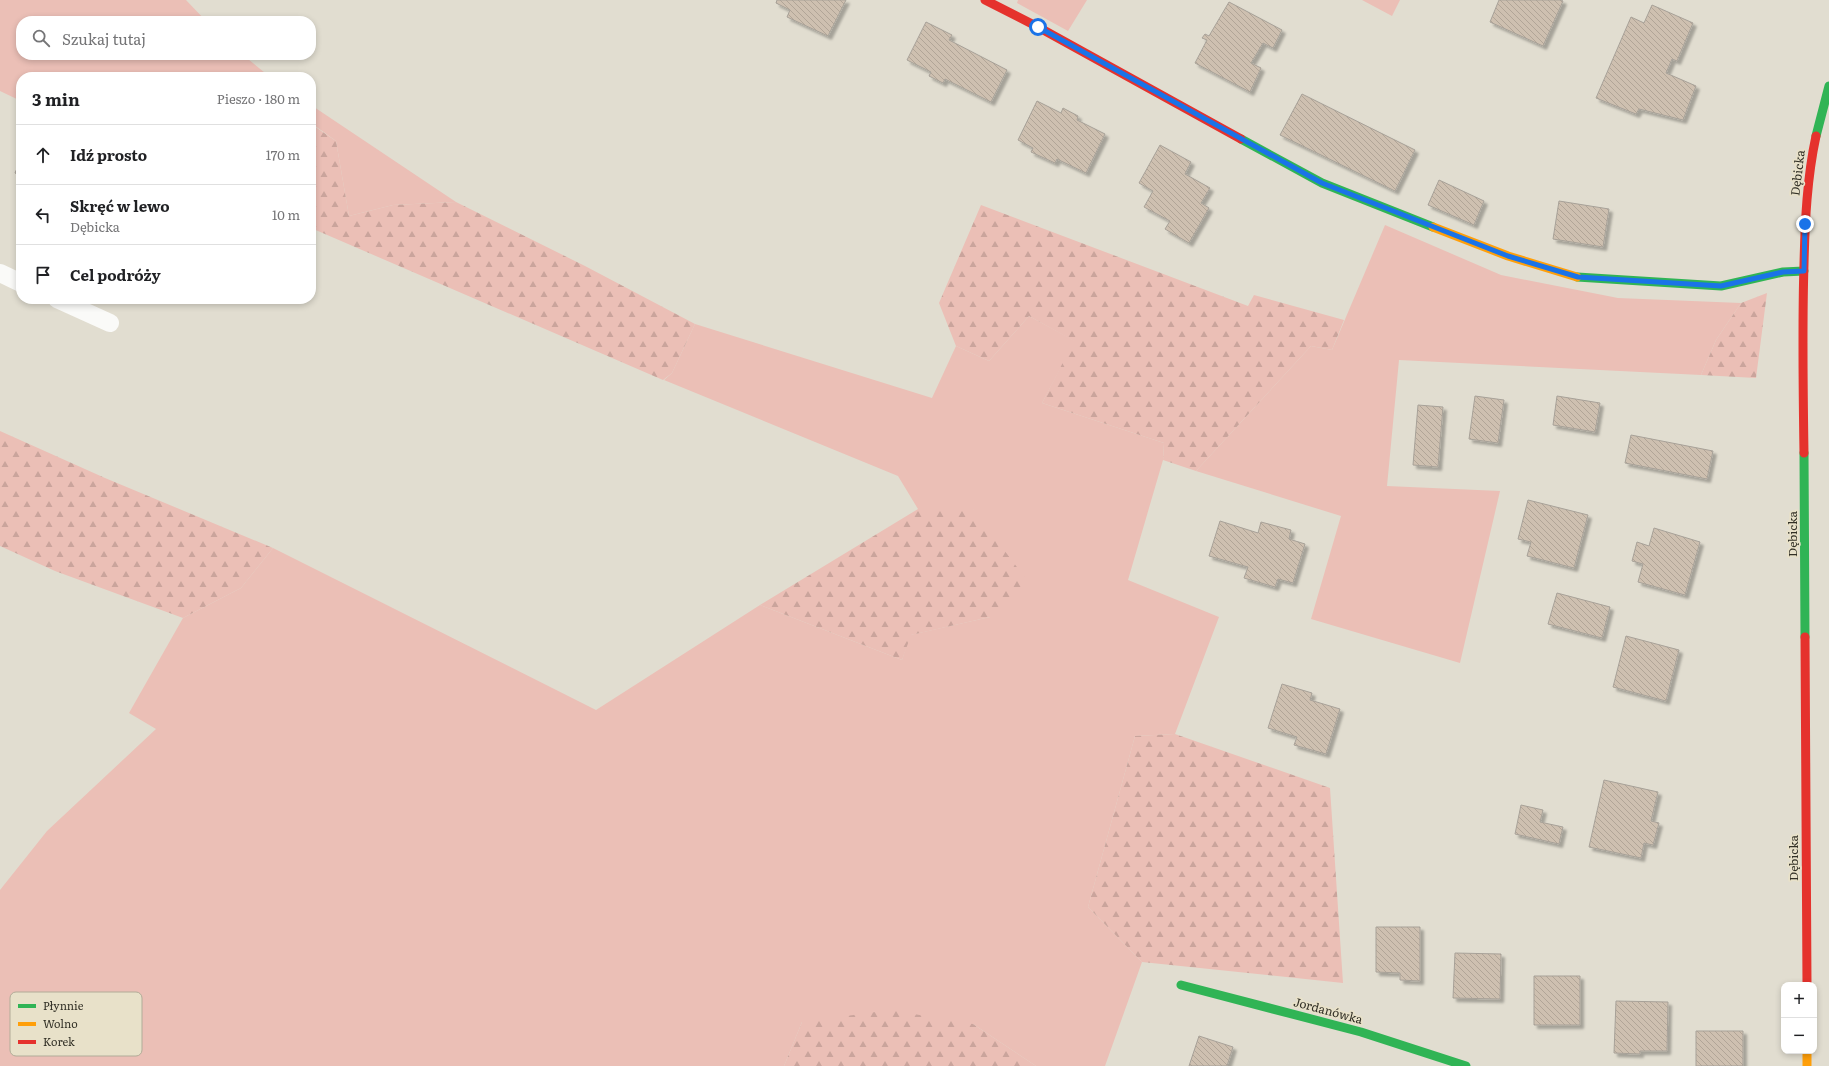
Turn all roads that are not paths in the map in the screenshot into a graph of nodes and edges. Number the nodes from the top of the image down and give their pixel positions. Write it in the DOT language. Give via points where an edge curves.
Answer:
graph roads {
  1 [pos="985,0"];
  2 [pos="1829,86"];
  3 [pos="1804,271"];
  4 [pos="0,273"];
  5 [pos="16,281"];
  6 [pos="69,304"];
  7 [pos="110,322"];
  8 [pos="1807,982"];
  9 [pos="1181,985"];
  10 [pos="1807,1054"];
  11 [pos="1466,1066"];
  12 [pos="1807,1066"];
  1 -- 3 [label="street" via="1322,183 1508,256 1578,277 1721,286 1783,272"];
  2 -- 3 [label="street, Dębicka" via="1814,144 1808,182"];
  3 -- 8 [label="street, Dębicka"];
  4 -- 5 [label="lane"];
  6 -- 7 [label="lane"];
  9 -- 11 [label="street, Jordanówka" via="1360,1032"];
  10 -- 12 [label="street"];
}
